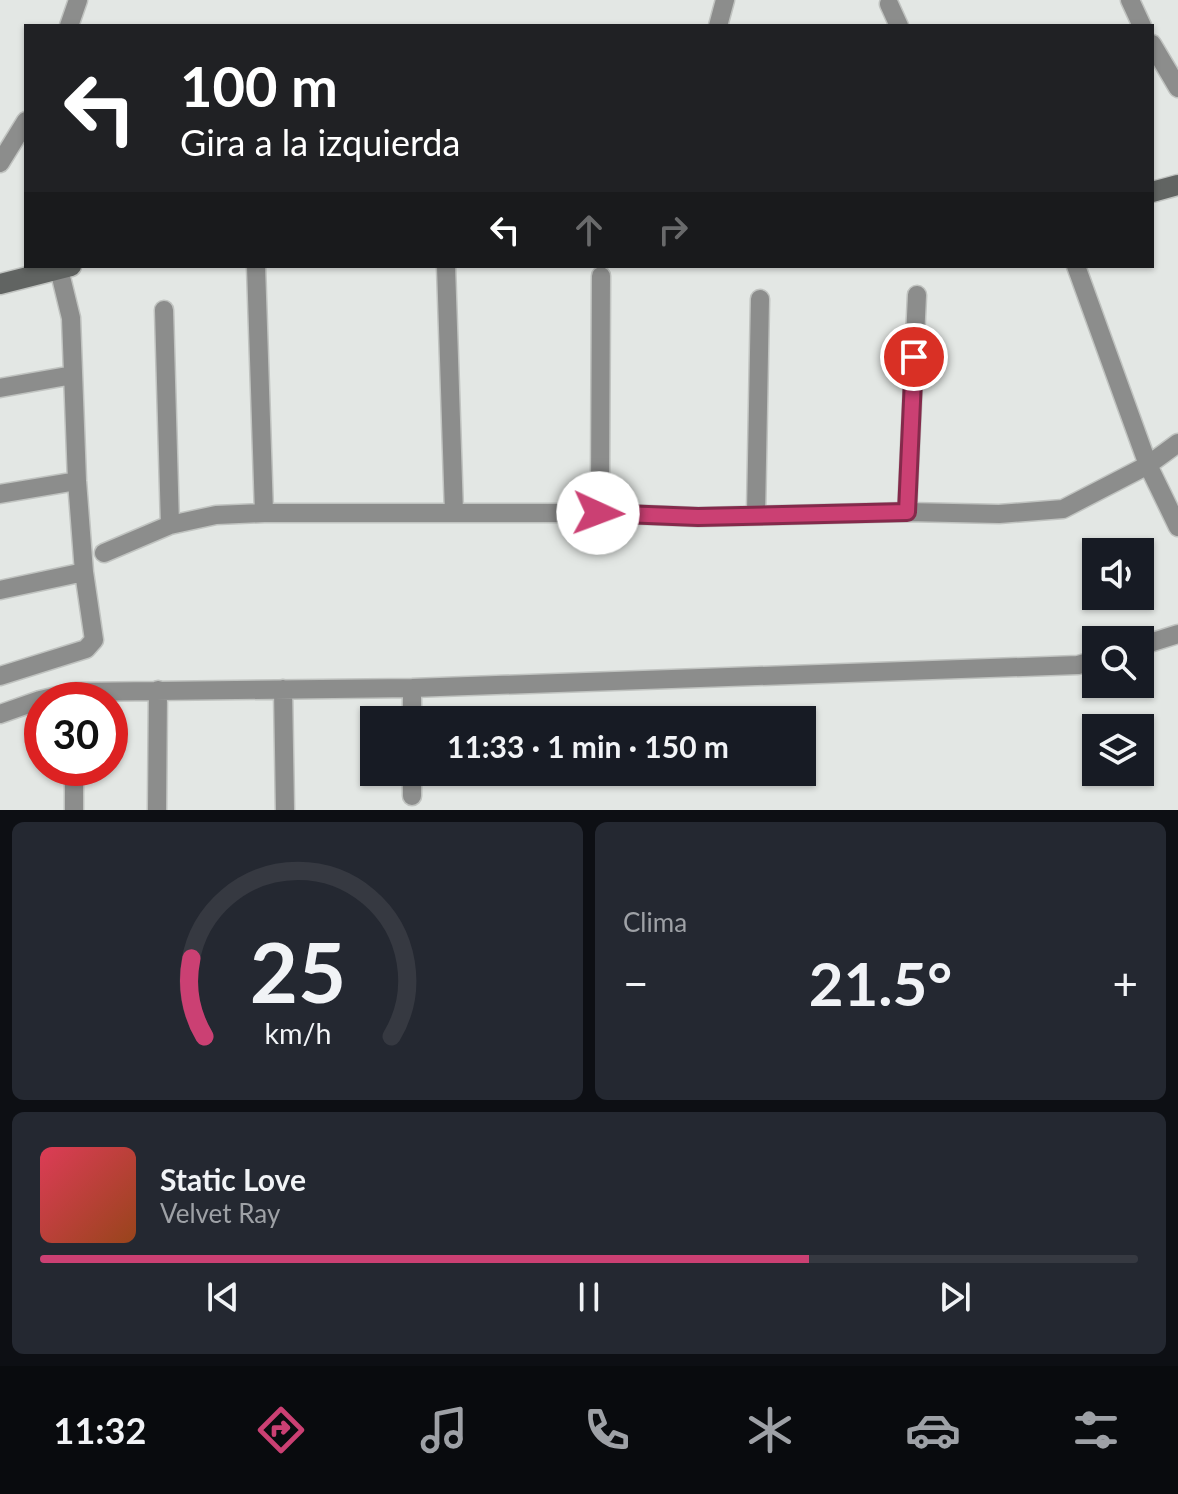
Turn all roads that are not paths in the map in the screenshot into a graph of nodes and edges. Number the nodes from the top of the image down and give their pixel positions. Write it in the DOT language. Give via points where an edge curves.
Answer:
graph roads {
  1 [pos="78,0"];
  2 [pos="725,0"];
  3 [pos="1130,0"];
  4 [pos="889,4"];
  5 [pos="70,24"];
  6 [pos="719,24"];
  7 [pos="898,24"];
  8 [pos="1141,24"];
  9 [pos="1154,47"];
  10 [pos="1178,88"];
  11 [pos="24,124"];
  12 [pos="0,163"];
  13 [pos="1178,185"];
  14 [pos="1154,191"];
  15 [pos="65,268"];
  16 [pos="256,268"];
  17 [pos="446,268"];
  18 [pos="1077,268"];
  19 [pos="601,276"];
  20 [pos="0,284"];
  21 [pos="917,295"];
  22 [pos="760,299"];
  23 [pos="164,310"];
  24 [pos="73,375"];
  25 [pos="0,388"];
  26 [pos="1178,443"];
  27 [pos="1148,465"];
  28 [pos="77,481"];
  29 [pos="0,494"];
  30 [pos="907,512"];
  31 [pos="264,513"];
  32 [pos="454,513"];
  33 [pos="598,513"];
  34 [pos="756,514"];
  35 [pos="170,525"];
  36 [pos="1178,527"];
  37 [pos="104,553"];
  38 [pos="84,572"];
  39 [pos="0,590"];
  40 [pos="1178,634"];
  41 [pos="1154,642"];
  42 [pos="1082,664"];
  43 [pos="0,676"];
  44 [pos="412,688"];
  45 [pos="283,689"];
  46 [pos="158,690"];
  47 [pos="128,692"];
  48 [pos="24,706"];
  49 [pos="412,706"];
  50 [pos="0,714"];
  51 [pos="74,786"];
  52 [pos="412,786"];
  53 [pos="412,796"];
  54 [pos="74,810"];
  55 [pos="157,810"];
  56 [pos="285,810"];
  1 -- 5 [label="street"];
  2 -- 6 [label="street"];
  3 -- 8 [label="street"];
  4 -- 7 [label="street"];
  9 -- 10 [label="street"];
  11 -- 12 [label="street"];
  13 -- 14 [label="street"];
  15 -- 20 [label="street"];
  15 -- 24 [label="street"];
  16 -- 31 [label="street"];
  17 -- 32 [label="street"];
  18 -- 27 [label="street"];
  19 -- 33 [label="street"];
  21 -- 30 [label="street"];
  22 -- 34 [label="street"];
  23 -- 35 [label="street"];
  24 -- 25 [label="street"];
  24 -- 28 [label="street"];
  26 -- 27 [label="street"];
  27 -- 30 [label="street" via="1063,509"];
  27 -- 36 [label="street"];
  28 -- 29 [label="street"];
  28 -- 38 [label="street"];
  30 -- 34 [label="street"];
  31 -- 32 [label="street"];
  31 -- 35 [label="street" via="216,515"];
  32 -- 33 [label="street"];
  33 -- 34 [label="street"];
  35 -- 37 [label="street"];
  38 -- 39 [label="street"];
  38 -- 43 [label="street" via="91,645"];
  40 -- 41 [label="street"];
  42 -- 44 [label="street"];
  44 -- 45 [label="street"];
  44 -- 49 [label="street"];
  45 -- 46 [label="street"];
  45 -- 56 [label="street"];
  46 -- 47 [label="street"];
  46 -- 55 [label="street"];
  48 -- 50 [label="street"];
  51 -- 54 [label="street"];
  52 -- 53 [label="street"];
}
